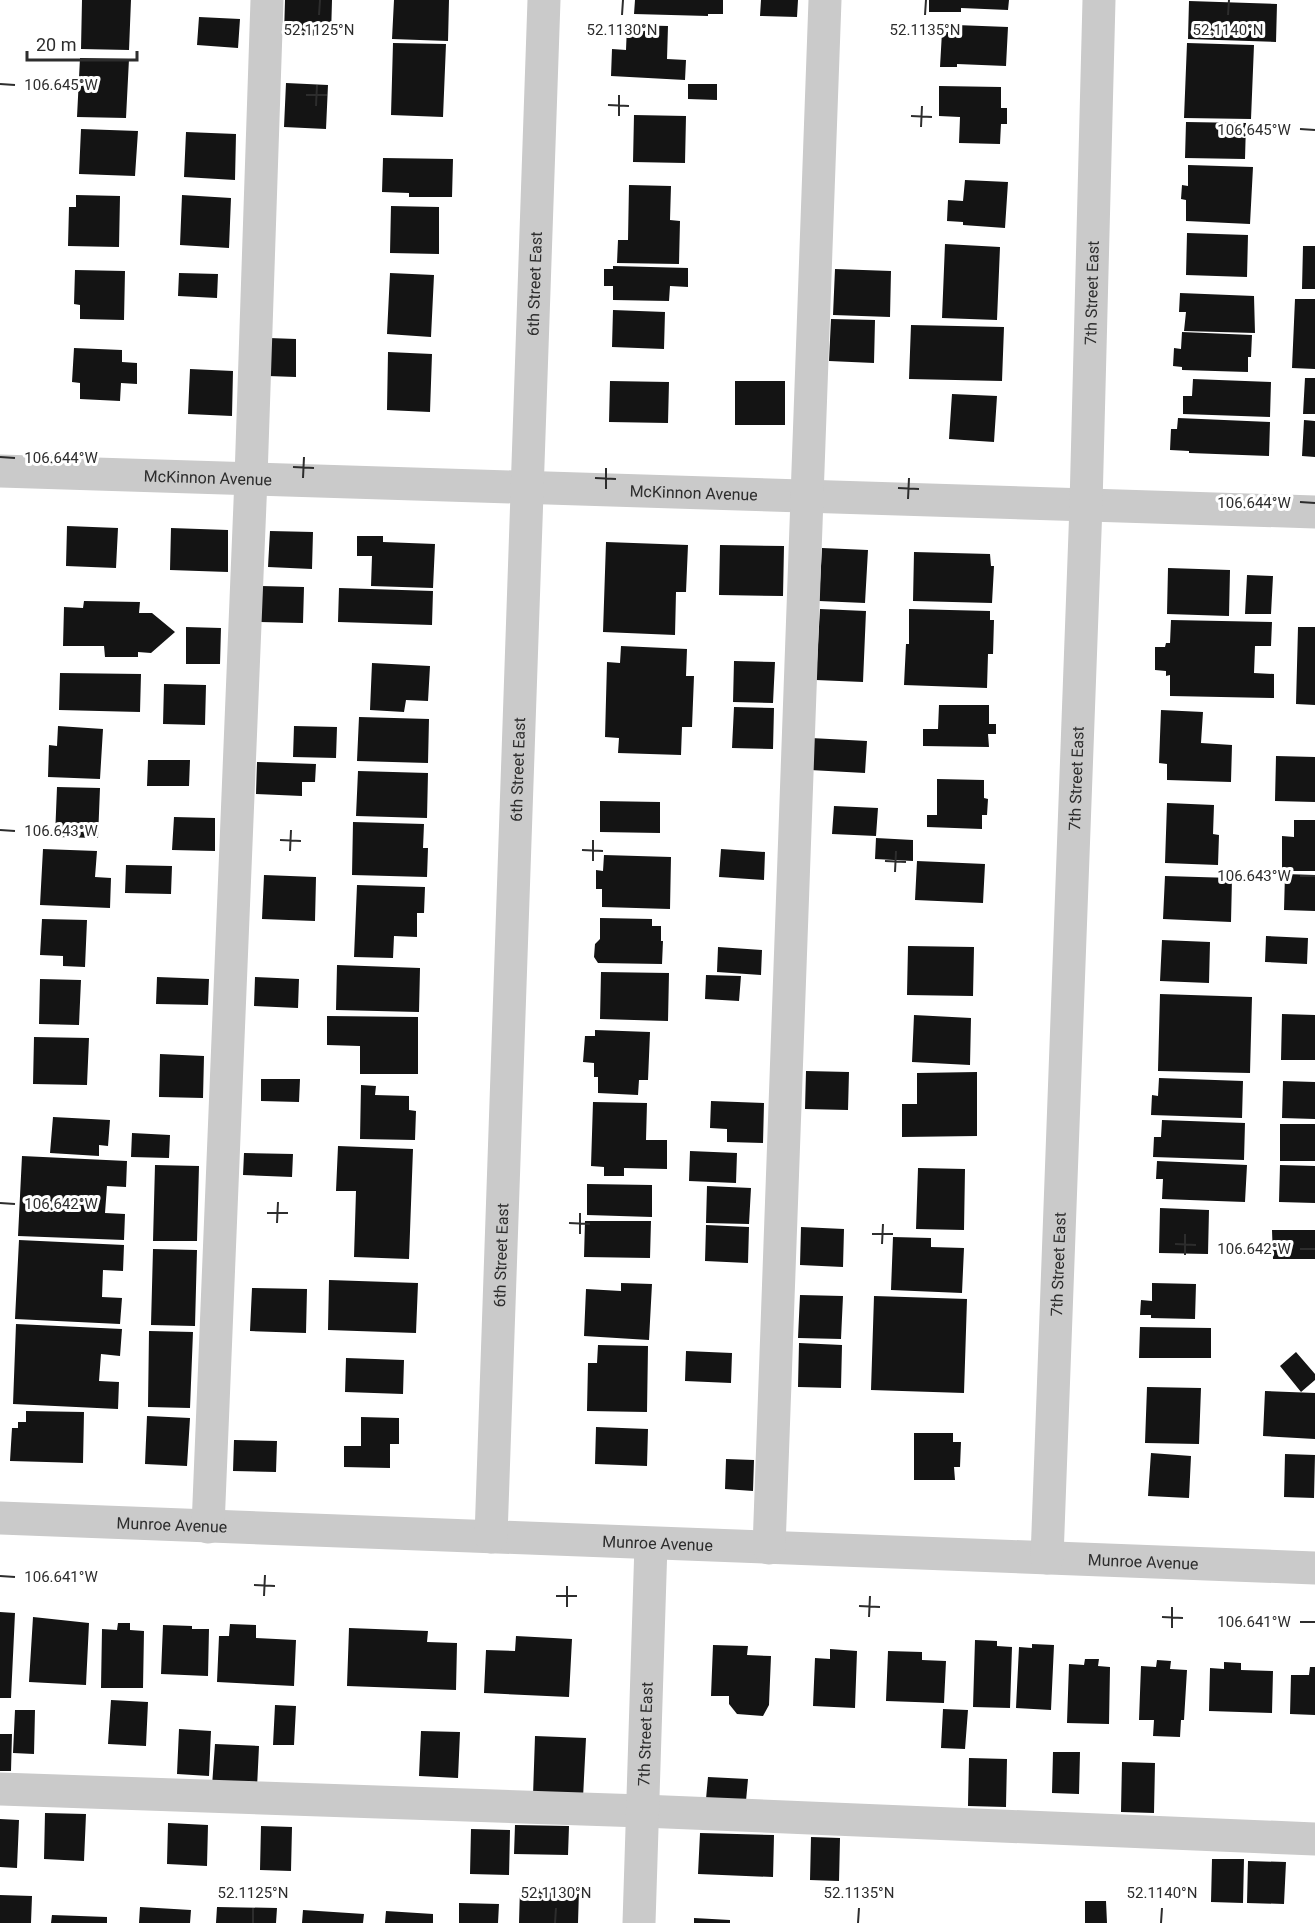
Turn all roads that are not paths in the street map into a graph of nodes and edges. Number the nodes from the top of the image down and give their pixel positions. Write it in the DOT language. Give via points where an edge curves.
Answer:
graph roads {
  1 [pos="267,0"];
  2 [pos="544,0"];
  3 [pos="825,0"];
  4 [pos="1099,0"];
  5 [pos="0,471"];
  6 [pos="251,478"];
  7 [pos="526,487"];
  8 [pos="805,496"];
  9 [pos="1086,505"];
  10 [pos="1315,512"];
  11 [pos="0,1518"];
  12 [pos="208,1527"];
  13 [pos="491,1538"];
  14 [pos="651,1544"];
  15 [pos="769,1548"];
  16 [pos="1047,1558"];
  17 [pos="1315,1568"];
  18 [pos="0,1789"];
  19 [pos="642,1811"];
  20 [pos="1315,1839"];
  21 [pos="639,1923"];
  1 -- 6 [label="street"];
  2 -- 7 [label="street, 6th Street East"];
  3 -- 8 [label="street"];
  4 -- 9 [label="street, 7th Street East"];
  5 -- 6 [label="street, McKinnon Avenue"];
  6 -- 7 [label="street, McKinnon Avenue"];
  6 -- 12 [label="street"];
  7 -- 8 [label="street, McKinnon Avenue"];
  7 -- 13 [label="street, 6th Street East"];
  8 -- 9 [label="street, McKinnon Avenue"];
  8 -- 15 [label="street"];
  9 -- 10 [label="street, McKinnon Avenue"];
  9 -- 16 [label="street, 7th Street East"];
  11 -- 12 [label="street, Munroe Avenue"];
  12 -- 13 [label="street, Munroe Avenue"];
  13 -- 14 [label="street, Munroe Avenue"];
  14 -- 15 [label="street, Munroe Avenue"];
  14 -- 19 [label="street, 7th Street East"];
  15 -- 16 [label="street, Munroe Avenue"];
  16 -- 17 [label="street, Munroe Avenue"];
  18 -- 19 [label="street"];
  19 -- 20 [label="street"];
  19 -- 21 [label="street, 7th Street East"];
}
